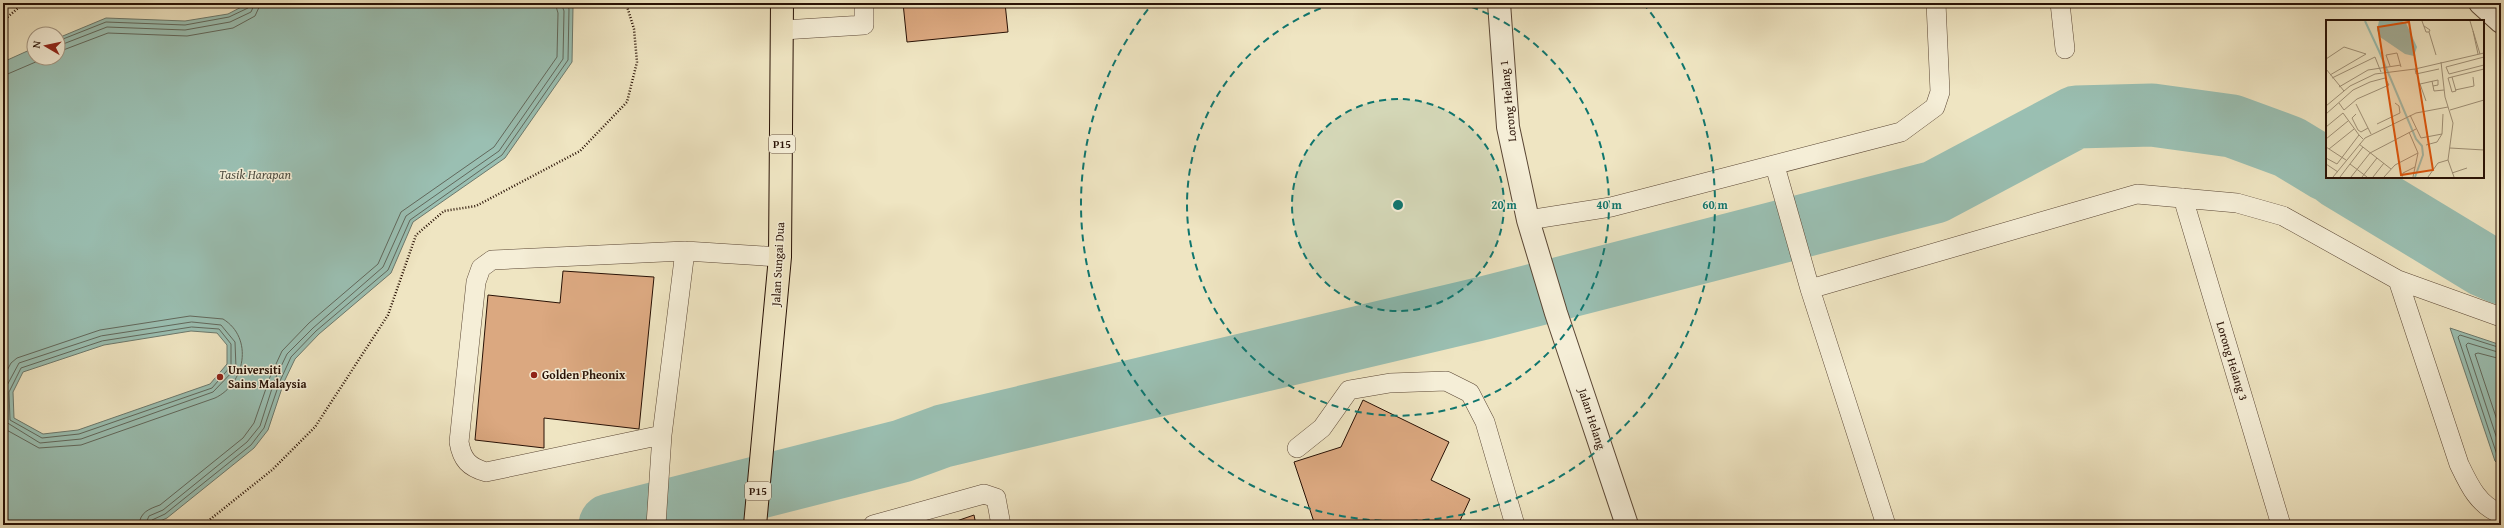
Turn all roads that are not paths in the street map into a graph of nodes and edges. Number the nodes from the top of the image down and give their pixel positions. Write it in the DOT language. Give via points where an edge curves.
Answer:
graph roads {
  1 [pos="782,3"];
  2 [pos="864,3"];
  3 [pos="1499,3"];
  4 [pos="1936,3"];
  5 [pos="2060,3"];
  6 [pos="2480,3"];
  7 [pos="2501,22"];
  8 [pos="784,30"];
  9 [pos="2065,49"];
  10 [pos="1775,166"];
  11 [pos="2183,198"];
  12 [pos="1528,220"];
  13 [pos="685,251"];
  14 [pos="780,257"];
  15 [pos="2398,280"];
  16 [pos="1810,289"];
  17 [pos="1556,313"];
  18 [pos="2501,317"];
  19 [pos="662,435"];
  20 [pos="1297,448"];
  21 [pos="2501,514"];
  22 [pos="656,525"];
  23 [pos="755,525"];
  24 [pos="873,525"];
  25 [pos="1001,525"];
  26 [pos="1515,525"];
  27 [pos="1627,525"];
  28 [pos="1886,525"];
  29 [pos="2281,525"];
  1 -- 8 [label="main road, Jalan Sungai Dua / P15"];
  2 -- 8 [label="lane" via="864,25"];
  3 -- 12 [label="street, Lorong Helang 1" via="1508,127"];
  4 -- 10 [label="lane" via="1940,92 1935,107 1901,132"];
  5 -- 9 [label="lane"];
  6 -- 7 [label="street"];
  8 -- 14 [label="main road, Jalan Sungai Dua / P15"];
  10 -- 12 [label="lane" via="1611,207"];
  10 -- 16 [label="lane"];
  11 -- 15 [label="lane" via="2237,203 2283,216"];
  11 -- 16 [label="lane" via="2137,194 2116,199"];
  11 -- 29 [label="lane, Lorong Helang 3"];
  12 -- 17 [label="street, Lorong Helang 1"];
  13 -- 14 [label="lane"];
  13 -- 19 [label="lane"];
  13 -- 19 [label="lane" via="492,260 481,268 476,282 459,442 461,455 471,467 486,472"];
  14 -- 23 [label="main road, Jalan Sungai Dua / P15"];
  15 -- 18 [label="lane"];
  15 -- 21 [label="lane" via="2459,464 2471,488 2488,509"];
  16 -- 28 [label="lane"];
  17 -- 27 [label="street, Jalan Helang"];
  19 -- 22 [label="lane"];
  20 -- 26 [label="lane" via="1322,428 1349,390 1390,383 1446,381 1470,393 1485,422"];
  24 -- 25 [label="lane" via="984,494 996,498"];
}
